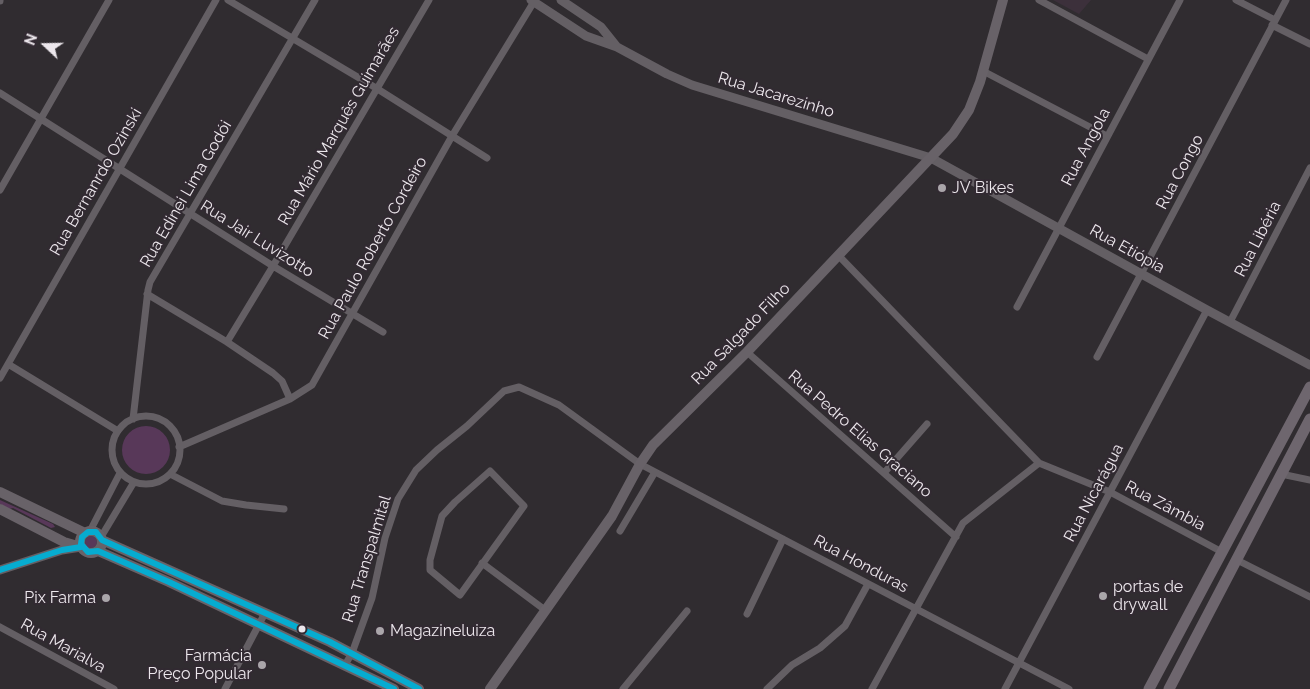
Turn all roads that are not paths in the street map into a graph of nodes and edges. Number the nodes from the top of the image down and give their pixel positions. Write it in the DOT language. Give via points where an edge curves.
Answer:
graph roads {
  1 [pos="109,0"];
  2 [pos="216,0"];
  3 [pos="228,0"];
  4 [pos="316,0"];
  5 [pos="429,0"];
  6 [pos="560,0"];
  7 [pos="1003,0"];
  8 [pos="1039,0"];
  9 [pos="1180,0"];
  10 [pos="1236,0"];
  11 [pos="1286,0"];
  12 [pos="533,1"];
  13 [pos="1274,22"];
  14 [pos="293,38"];
  15 [pos="1310,44"];
  16 [pos="618,47"];
  17 [pos="1148,59"];
  18 [pos="983,71"];
  19 [pos="376,88"];
  20 [pos="0,93"];
  21 [pos="40,119"];
  22 [pos="452,136"];
  23 [pos="1107,136"];
  24 [pos="487,158"];
  25 [pos="931,158"];
  26 [pos="119,168"];
  27 [pos="1310,168"];
  28 [pos="0,190"];
  29 [pos="191,214"];
  30 [pos="1058,228"];
  31 [pos="838,255"];
  32 [pos="273,266"];
  33 [pos="1142,274"];
  34 [pos="147,294"];
  35 [pos="1017,307"];
  36 [pos="1207,310"];
  37 [pos="352,314"];
  38 [pos="1230,322"];
  39 [pos="383,332"];
  40 [pos="227,342"];
  41 [pos="747,352"];
  42 [pos="1098,357"];
  43 [pos="8,364"];
  44 [pos="1310,365"];
  45 [pos="0,378"];
  46 [pos="1310,387"];
  47 [pos="290,399"];
  48 [pos="133,419"];
  49 [pos="1310,419"];
  50 [pos="927,424"];
  51 [pos="118,431"];
  52 [pos="179,447"];
  53 [pos="1039,463"];
  54 [pos="640,464"];
  55 [pos="655,472"];
  56 [pos="120,473"];
  57 [pos="884,473"];
  58 [pos="170,474"];
  59 [pos="1281,474"];
  60 [pos="1310,480"];
  61 [pos="134,482"];
  62 [pos="0,492"];
  63 [pos="1110,492"];
  64 [pos="0,509"];
  65 [pos="284,509"];
  66 [pos="60,520"];
  67 [pos="620,531"];
  68 [pos="88,532"];
  69 [pos="51,535"];
  70 [pos="956,537"];
  71 [pos="102,538"];
  72 [pos="783,539"];
  73 [pos="81,547"];
  74 [pos="98,551"];
  75 [pos="1222,552"];
  76 [pos="1237,560"];
  77 [pos="482,563"];
  78 [pos="0,570"];
  79 [pos="868,584"];
  80 [pos="1310,598"];
  81 [pos="916,608"];
  82 [pos="545,610"];
  83 [pos="687,611"];
  84 [pos="265,613"];
  85 [pos="747,614"];
  86 [pos="259,626"];
  87 [pos="0,627"];
  88 [pos="352,653"];
  89 [pos="1019,663"];
  90 [pos="345,665"];
  91 [pos="114,689"];
  92 [pos="225,689"];
  93 [pos="394,689"];
  94 [pos="419,689"];
  95 [pos="490,689"];
  96 [pos="624,689"];
  97 [pos="767,689"];
  98 [pos="872,689"];
  99 [pos="1005,689"];
  100 [pos="1069,689"];
  101 [pos="1149,689"];
  102 [pos="1169,689"];
  1 -- 21 [label="street"];
  2 -- 26 [label="street, Rua Bernanrdo Ozinski"];
  3 -- 14 [label="street"];
  4 -- 14 [label="street, Rua Edinei Lima Godói"];
  5 -- 19 [label="street, Rua Mário Marquês Guimarães"];
  6 -- 16 [label="street, Rua Jacarezinho" via="601,28"];
  7 -- 18 [label="main road, Rua Salgado Filho"];
  8 -- 17 [label="street"];
  9 -- 17 [label="street, Rua Angola"];
  10 -- 13 [label="street"];
  11 -- 13 [label="street, Rua Congo"];
  12 -- 16 [label="street, Rua Jacarezinho" via="586,36"];
  12 -- 22 [label="street, Rua Paulo Roberto Cordeiro"];
  13 -- 15 [label="street"];
  13 -- 33 [label="street, Rua Congo"];
  14 -- 19 [label="street"];
  14 -- 29 [label="street, Rua Edinei Lima Godói"];
  16 -- 25 [label="street, Rua Jacarezinho" via="692,86"];
  17 -- 23 [label="street, Rua Angola"];
  18 -- 23 [label="street"];
  18 -- 25 [label="main road, Rua Salgado Filho" via="969,110"];
  19 -- 22 [label="street"];
  19 -- 32 [label="street, Rua Mário Marquês Guimarães"];
  20 -- 21 [label="street, Rua Jair Luvizotto"];
  21 -- 26 [label="street, Rua Jair Luvizotto"];
  21 -- 28 [label="street"];
  22 -- 24 [label="street"];
  22 -- 37 [label="street, Rua Paulo Roberto Cordeiro"];
  23 -- 30 [label="street, Rua Angola"];
  25 -- 30 [label="street, Rua Etiópia"];
  25 -- 31 [label="main road, Rua Salgado Filho"];
  26 -- 29 [label="street, Rua Jair Luvizotto"];
  26 -- 43 [label="street, Rua Bernanrdo Ozinski"];
  27 -- 38 [label="street, Rua Libéria"];
  29 -- 32 [label="street, Rua Jair Luvizotto"];
  29 -- 34 [label="street, Rua Edinei Lima Godói" via="154,275"];
  30 -- 33 [label="street, Rua Etiópia"];
  30 -- 35 [label="street, Rua Angola"];
  31 -- 41 [label="main road, Rua Salgado Filho"];
  31 -- 53 [label="street"];
  32 -- 37 [label="street, Rua Jair Luvizotto"];
  32 -- 40 [label="street, Rua Mário Marquês Guimarães"];
  33 -- 36 [label="street, Rua Etiópia"];
  33 -- 42 [label="street, Rua Congo"];
  34 -- 40 [label="street"];
  34 -- 48 [label="street, Rua Edinei Lima Godói"];
  36 -- 38 [label="street, Rua Etiópia"];
  36 -- 63 [label="street, Rua Nicarágua"];
  37 -- 39 [label="street, Rua Jair Luvizotto"];
  37 -- 47 [label="street, Rua Paulo Roberto Cordeiro" via="312,385"];
  38 -- 44 [label="street, Rua Etiópia"];
  40 -- 47 [label="street" via="282,381"];
  41 -- 54 [label="main road, Rua Salgado Filho" via="653,445"];
  41 -- 57 [label="street, Rua Pedro Elias Graciano"];
  43 -- 45 [label="street, Rua Bernanrdo Ozinski"];
  43 -- 51 [label="street"];
  46 -- 75 [label="highway"];
  47 -- 52 [label="street, Rua Paulo Roberto Cordeiro"];
  48 -- 51 [label="street"];
  48 -- 52 [label="street" via="148,417 163,422 174,432"];
  49 -- 59 [label="highway"];
  50 -- 57 [label="street"];
  51 -- 56 [label="street" via="112,453"];
  52 -- 58 [label="street" via="177,463"];
  53 -- 63 [label="street, Rua Zâmbia"];
  53 -- 70 [label="street" via="963,523"];
  54 -- 55 [label="street, Rua Honduras"];
  54 -- 82 [label="main road, Rua Salgado Filho" via="612,516"];
  54 -- 88 [label="street, Rua Transpalmital" via="559,405 519,387 504,391 416,470 398,499 385,538 372,598"];
  55 -- 67 [label="street"];
  55 -- 72 [label="street, Rua Honduras"];
  56 -- 61 [label="street"];
  56 -- 68 [label="street"];
  57 -- 70 [label="street, Rua Pedro Elias Graciano"];
  58 -- 61 [label="street" via="153,484"];
  58 -- 65 [label="street" via="222,501"];
  59 -- 60 [label="street"];
  59 -- 76 [label="highway"];
  61 -- 71 [label="street"];
  62 -- 66 [label="main road"];
  63 -- 75 [label="street, Rua Zâmbia"];
  63 -- 89 [label="street, Rua Nicarágua"];
  64 -- 69 [label="main road"];
  66 -- 68 [label="main road"];
  66 -- 69 [label="main road" via="57,530"];
  68 -- 71 [label="main road" via="96,532"];
  68 -- 73 [label="main road" via="81,539"];
  69 -- 73 [label="main road"];
  70 -- 81 [label="street"];
  71 -- 74 [label="main road"];
  71 -- 84 [label="main road"];
  72 -- 79 [label="street, Rua Honduras"];
  72 -- 85 [label="street"];
  73 -- 74 [label="main road" via="88,553"];
  73 -- 78 [label="street"];
  74 -- 86 [label="main road"];
  75 -- 101 [label="highway"];
  76 -- 80 [label="street"];
  76 -- 102 [label="highway"];
  77 -- 77 [label="street" via="524,506 490,471 442,516 430,570 460,595"];
  77 -- 82 [label="street"];
  79 -- 81 [label="street, Rua Honduras"];
  79 -- 97 [label="street" via="845,626 820,648 792,665"];
  81 -- 89 [label="street, Rua Honduras"];
  81 -- 98 [label="street"];
  82 -- 95 [label="main road, Rua Salgado Filho"];
  83 -- 96 [label="street"];
  84 -- 86 [label="street"];
  84 -- 88 [label="main road"];
  86 -- 90 [label="main road"];
  86 -- 92 [label="street"];
  87 -- 91 [label="street, Rua Marialva"];
  88 -- 90 [label="street, Rua Transpalmital"];
  88 -- 94 [label="main road"];
  89 -- 99 [label="street, Rua Nicarágua"];
  89 -- 100 [label="street, Rua Honduras"];
  90 -- 93 [label="main road"];
}
